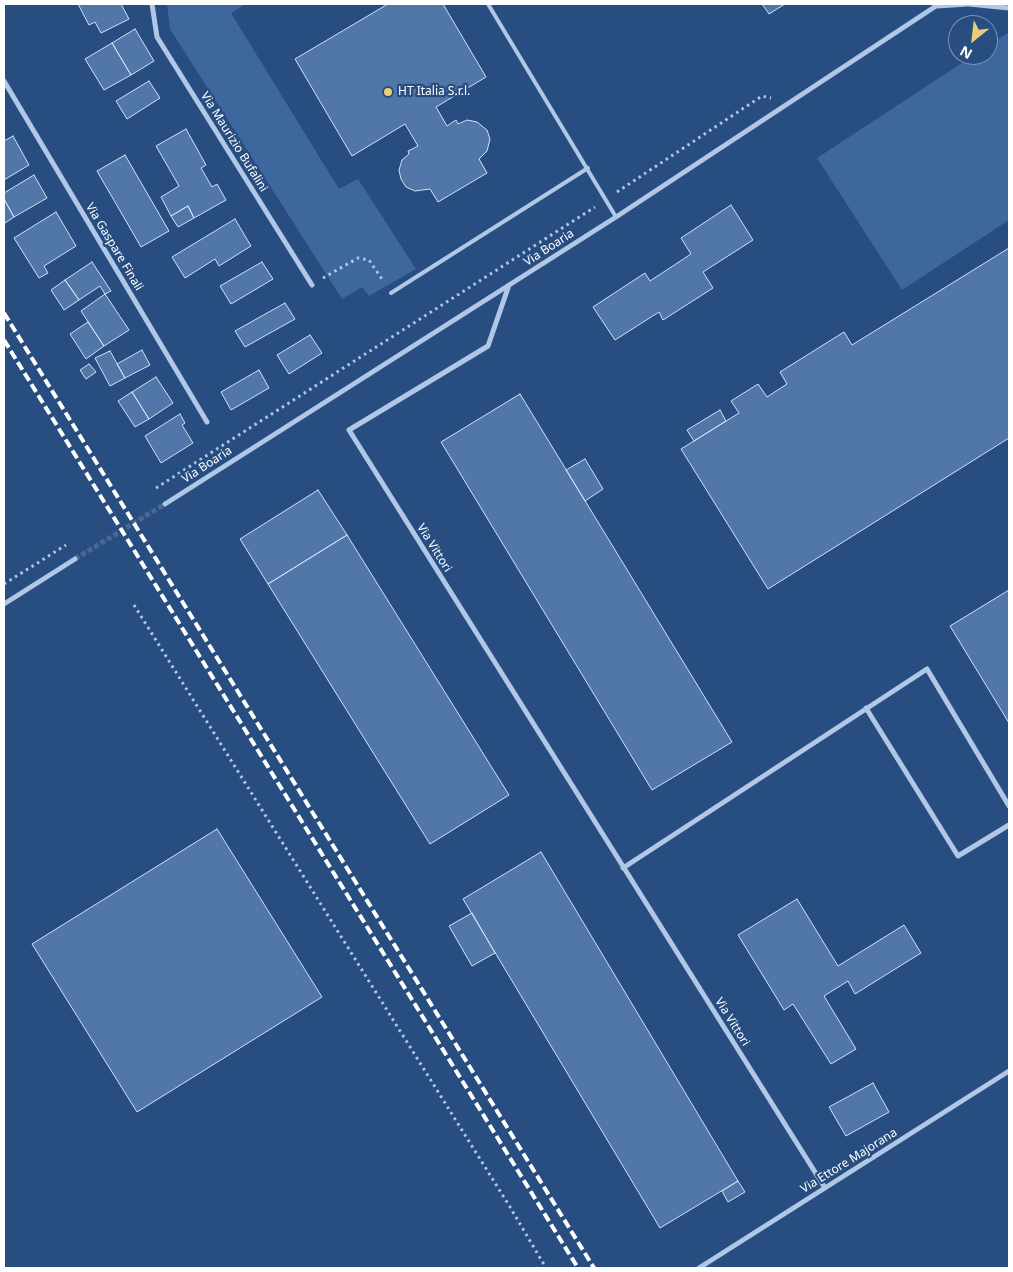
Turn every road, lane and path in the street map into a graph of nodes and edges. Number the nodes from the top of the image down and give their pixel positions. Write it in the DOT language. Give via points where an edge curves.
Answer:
graph roads {
  1 [pos="152,4"];
  2 [pos="488,4"];
  3 [pos="938,4"];
  4 [pos="968,4"];
  5 [pos="1009,8"];
  6 [pos="4,81"];
  7 [pos="789,103"];
  8 [pos="588,168"];
  9 [pos="606,200"];
  10 [pos="616,217"];
  11 [pos="312,285"];
  12 [pos="509,285"];
  13 [pos="391,293"];
  14 [pos="207,422"];
  15 [pos="156,488"];
  16 [pos="165,504"];
  17 [pos="66,545"];
  18 [pos="75,559"];
  19 [pos="4,584"];
  20 [pos="4,604"];
  21 [pos="134,605"];
  22 [pos="866,708"];
  23 [pos="1009,806"];
  24 [pos="1009,825"];
  25 [pos="623,868"];
  26 [pos="1009,1071"];
  27 [pos="825,1188"];
  28 [pos="546,1268"];
  29 [pos="699,1268"];
  1 -- 11 [label="street, Via Maurizio Bufalini" via="157,37"];
  2 -- 8 [label="lane"];
  3 -- 4 [label="street"];
  3 -- 7 [label="street, Via Boaria"];
  4 -- 5 [label="street"];
  6 -- 14 [label="street, Via Gaspare Finali"];
  7 -- 9 [label="path" via="762,96"];
  7 -- 10 [label="street, Via Boaria"];
  8 -- 9 [label="lane"];
  8 -- 13 [label="lane"];
  9 -- 10 [label="lane"];
  9 -- 15 [label="path"];
  10 -- 12 [label="street, Via Boaria"];
  11 -- 13 [label="path" via="358,258 369,260"];
  12 -- 16 [label="street, Via Boaria"];
  12 -- 25 [label="street, Via Vittori" via="488,346 349,430"];
  17 -- 19 [label="path"];
  18 -- 20 [label="street"];
  21 -- 28 [label="path"];
  22 -- 23 [label="street" via="927,669"];
  22 -- 24 [label="street" via="958,856"];
  22 -- 25 [label="street"];
  25 -- 27 [label="street, Via Vittori"];
  26 -- 27 [label="street, Via Ettore Majorana"];
  27 -- 29 [label="street, Via Ettore Majorana"];
}
